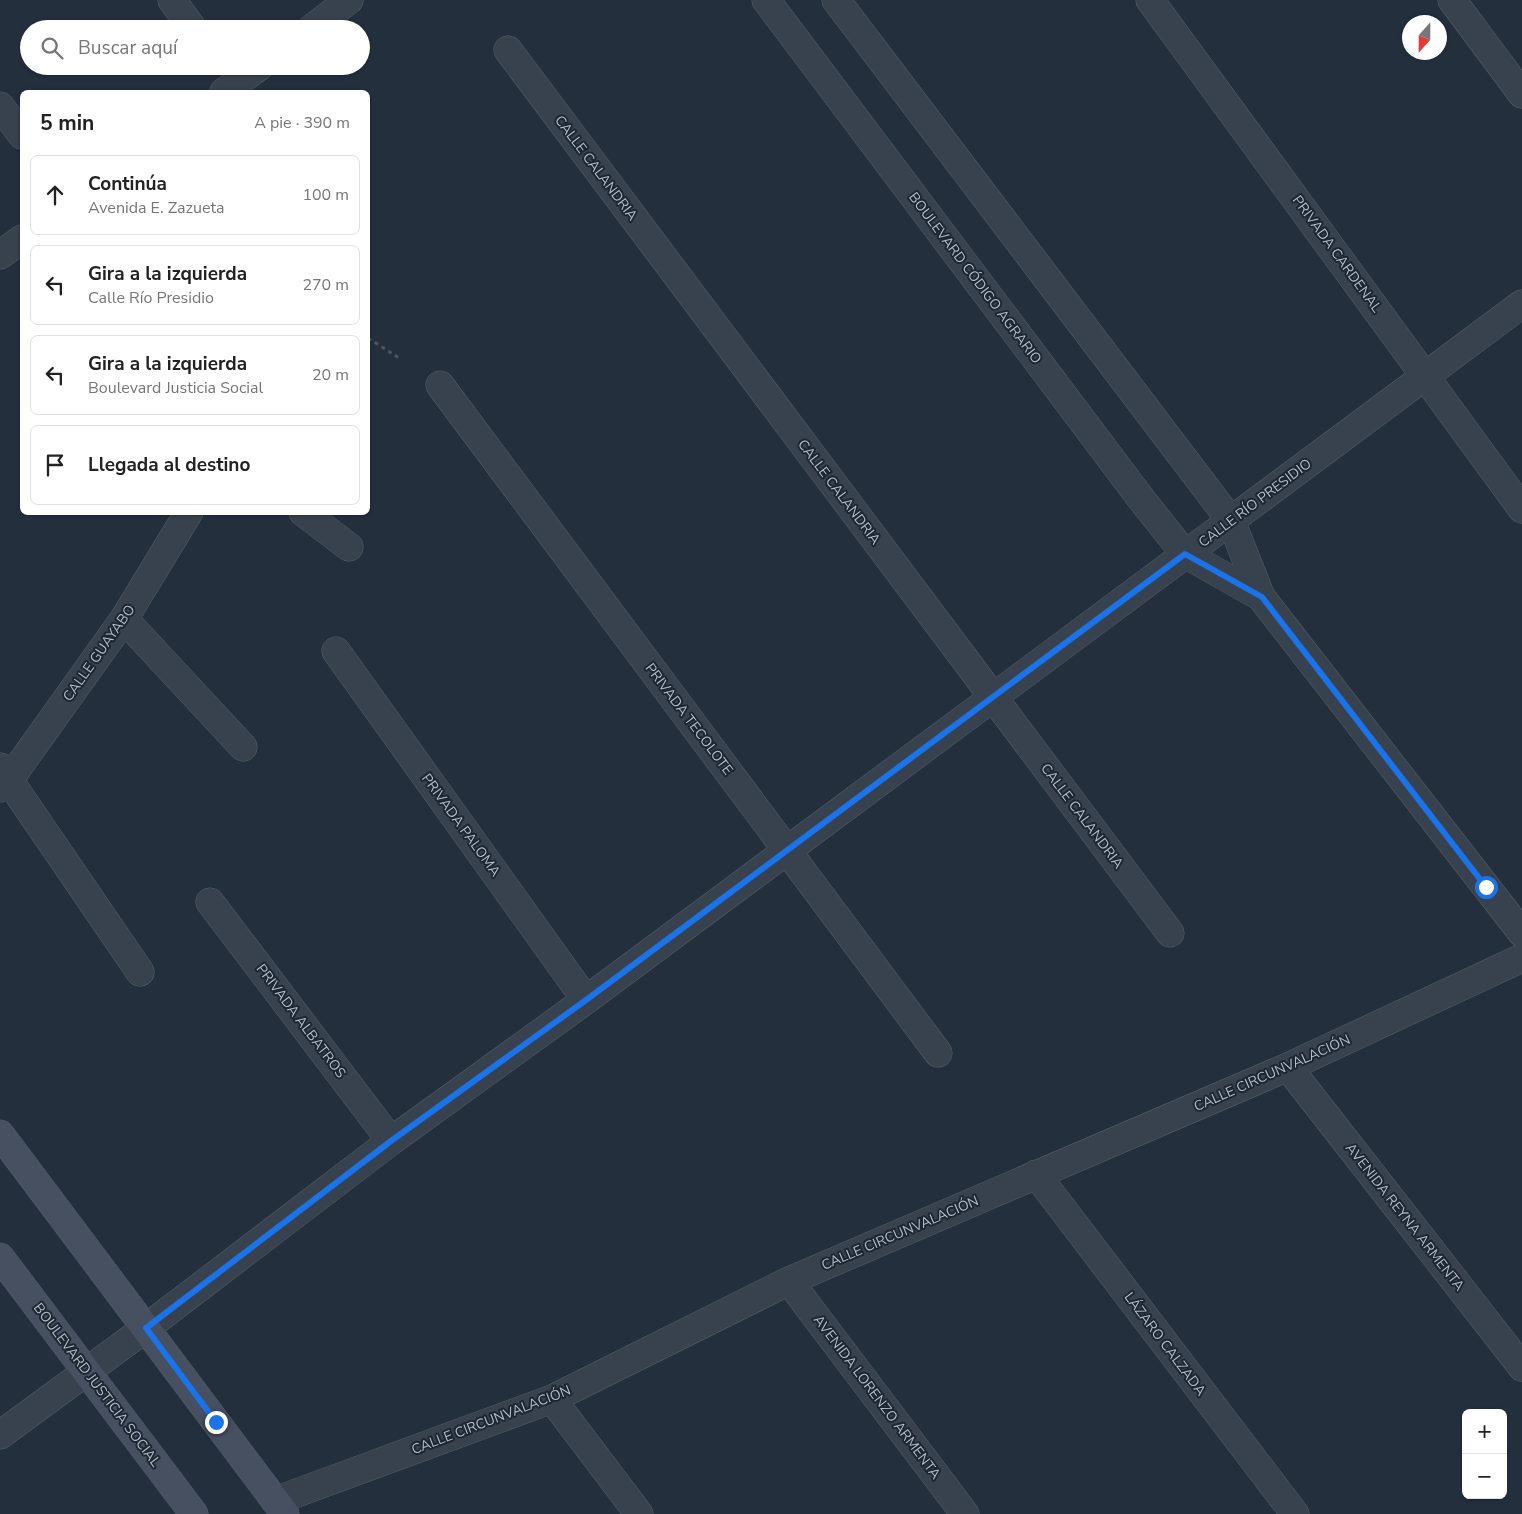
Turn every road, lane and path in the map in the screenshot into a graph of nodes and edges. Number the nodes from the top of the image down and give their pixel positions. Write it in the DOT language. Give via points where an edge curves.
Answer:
graph roads {
  1 [pos="172,0"];
  2 [pos="349,0"];
  3 [pos="766,0"];
  4 [pos="836,0"];
  5 [pos="1150,0"];
  6 [pos="1452,0"];
  7 [pos="186,20"];
  8 [pos="322,20"];
  9 [pos="508,50"];
  10 [pos="244,75"];
  11 [pos="229,84"];
  12 [pos="1522,94"];
  13 [pos="0,106"];
  14 [pos="20,133"];
  15 [pos="20,240"];
  16 [pos="0,255"];
  17 [pos="1522,304"];
  18 [pos="370,339"];
  19 [pos="399,358"];
  20 [pos="1426,375"];
  21 [pos="440,385"];
  22 [pos="1522,508"];
  23 [pos="187,515"];
  24 [pos="307,515"];
  25 [pos="1231,521"];
  26 [pos="349,547"];
  27 [pos="1185,554"];
  28 [pos="1262,597"];
  29 [pos="124,619"];
  30 [pos="336,651"];
  31 [pos="993,697"];
  32 [pos="243,747"];
  33 [pos="3,779"];
  34 [pos="787,850"];
  35 [pos="210,902"];
  36 [pos="1170,933"];
  37 [pos="1522,933"];
  38 [pos="1522,958"];
  39 [pos="140,972"];
  40 [pos="586,1000"];
  41 [pos="938,1052"];
  42 [pos="1288,1067"];
  43 [pos="0,1134"];
  44 [pos="391,1141"];
  45 [pos="1036,1174"];
  46 [pos="0,1257"];
  47 [pos="789,1280"];
  48 [pos="146,1328"];
  49 [pos="1522,1367"];
  50 [pos="86,1371"];
  51 [pos="552,1399"];
  52 [pos="0,1436"];
  53 [pos="280,1507"];
  54 [pos="194,1514"];
  55 [pos="640,1514"];
  56 [pos="965,1514"];
  57 [pos="1295,1514"];
  1 -- 7 [label="street"];
  2 -- 8 [label="street"];
  3 -- 27 [label="street, BOULEVARD CÓDIGO AGRARIO"];
  4 -- 25 [label="street"];
  5 -- 20 [label="street, PRIVADA CARDENAL"];
  6 -- 12 [label="street"];
  9 -- 31 [label="street, CALLE CALANDRIA"];
  10 -- 11 [label="street"];
  13 -- 14 [label="street"];
  15 -- 16 [label="street"];
  17 -- 20 [label="street, CALLE RÍO PRESIDIO"];
  18 -- 19 [label="path"];
  20 -- 22 [label="street, PRIVADA CARDENAL"];
  20 -- 25 [label="street, CALLE RÍO PRESIDIO"];
  21 -- 34 [label="street, PRIVADA TECOLOTE"];
  23 -- 29 [label="street, CALLE GUAYABO"];
  24 -- 26 [label="street"];
  25 -- 27 [label="street, CALLE RÍO PRESIDIO"];
  25 -- 28 [label="street"];
  27 -- 28 [label="street"];
  27 -- 31 [label="street, CALLE RÍO PRESIDIO"];
  28 -- 37 [label="street"];
  29 -- 32 [label="street"];
  29 -- 33 [label="street, CALLE GUAYABO"];
  30 -- 40 [label="street, PRIVADA PALOMA"];
  31 -- 34 [label="street, CALLE RÍO PRESIDIO"];
  31 -- 36 [label="street, CALLE CALANDRIA"];
  33 -- 39 [label="street"];
  34 -- 40 [label="street, CALLE RÍO PRESIDIO"];
  34 -- 41 [label="street, PRIVADA TECOLOTE"];
  35 -- 44 [label="street, PRIVADA ALBATROS"];
  38 -- 42 [label="street, CALLE CIRCUNVALACIÓN"];
  40 -- 44 [label="street, CALLE RÍO PRESIDIO"];
  42 -- 45 [label="street, CALLE CIRCUNVALACIÓN"];
  42 -- 49 [label="street, AVENIDA REYNA ARMENTA"];
  43 -- 48 [label="main road"];
  44 -- 48 [label="street, CALLE RÍO PRESIDIO"];
  45 -- 47 [label="street, CALLE CIRCUNVALACIÓN"];
  45 -- 57 [label="street, LÁZARO CALZADA"];
  46 -- 50 [label="main road, BOULEVARD JUSTICIA SOCIAL"];
  47 -- 51 [label="street, CALLE CIRCUNVALACIÓN"];
  47 -- 56 [label="street, AVENIDA LORENZO ARMENTA"];
  48 -- 50 [label="street, CALLE RÍO PRESIDIO"];
  48 -- 53 [label="main road"];
  50 -- 52 [label="street, CALLE RÍO PRESIDIO"];
  50 -- 54 [label="main road, BOULEVARD JUSTICIA SOCIAL"];
  51 -- 53 [label="street, CALLE CIRCUNVALACIÓN"];
  51 -- 55 [label="street"];
}
